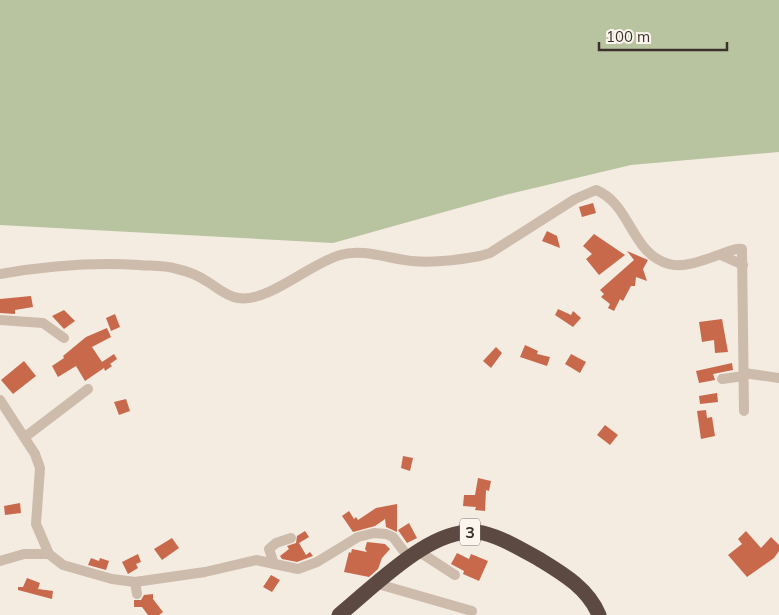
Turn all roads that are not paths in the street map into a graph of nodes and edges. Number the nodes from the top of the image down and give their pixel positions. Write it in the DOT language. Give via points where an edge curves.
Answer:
graph roads {
  1 [pos="721,255"];
  2 [pos="743,265"];
  3 [pos="0,274"];
  4 [pos="0,320"];
  5 [pos="64,338"];
  6 [pos="744,374"];
  7 [pos="779,378"];
  8 [pos="722,379"];
  9 [pos="88,389"];
  10 [pos="0,400"];
  11 [pos="744,411"];
  12 [pos="25,437"];
  13 [pos="291,538"];
  14 [pos="49,554"];
  15 [pos="414,554"];
  16 [pos="0,561"];
  17 [pos="274,564"];
  18 [pos="455,576"];
  19 [pos="135,582"];
  20 [pos="378,584"];
  21 [pos="137,594"];
  22 [pos="472,611"];
  23 [pos="339,615"];
  24 [pos="599,615"];
  1 -- 2 [label="street"];
  1 -- 2 [label="street" via="739,247 743,252"];
  1 -- 3 [label="street" via="682,266 654,257 642,246 612,200 596,190 575,199 480,256 412,261 342,254 305,270 259,297 238,298 192,274 157,266 100,262"];
  2 -- 6 [label="street"];
  4 -- 5 [label="street" via="43,323"];
  6 -- 7 [label="street"];
  6 -- 8 [label="street"];
  6 -- 11 [label="street"];
  9 -- 12 [label="street"];
  10 -- 12 [label="street"];
  12 -- 14 [label="street" via="40,468 36,524"];
  13 -- 17 [label="street" via="269,549"];
  14 -- 16 [label="street" via="24,554"];
  14 -- 19 [label="street" via="63,565 79,571"];
  15 -- 17 [label="street" via="386,534 374,533 358,537 305,567 290,569"];
  15 -- 18 [label="street"];
  15 -- 20 [label="highway, 3"];
  15 -- 24 [label="highway, 3" via="444,536 465,531 496,537 573,580"];
  17 -- 19 [label="street" via="256,560"];
  19 -- 21 [label="street"];
  20 -- 22 [label="street"];
  20 -- 23 [label="highway, 3"];
}
